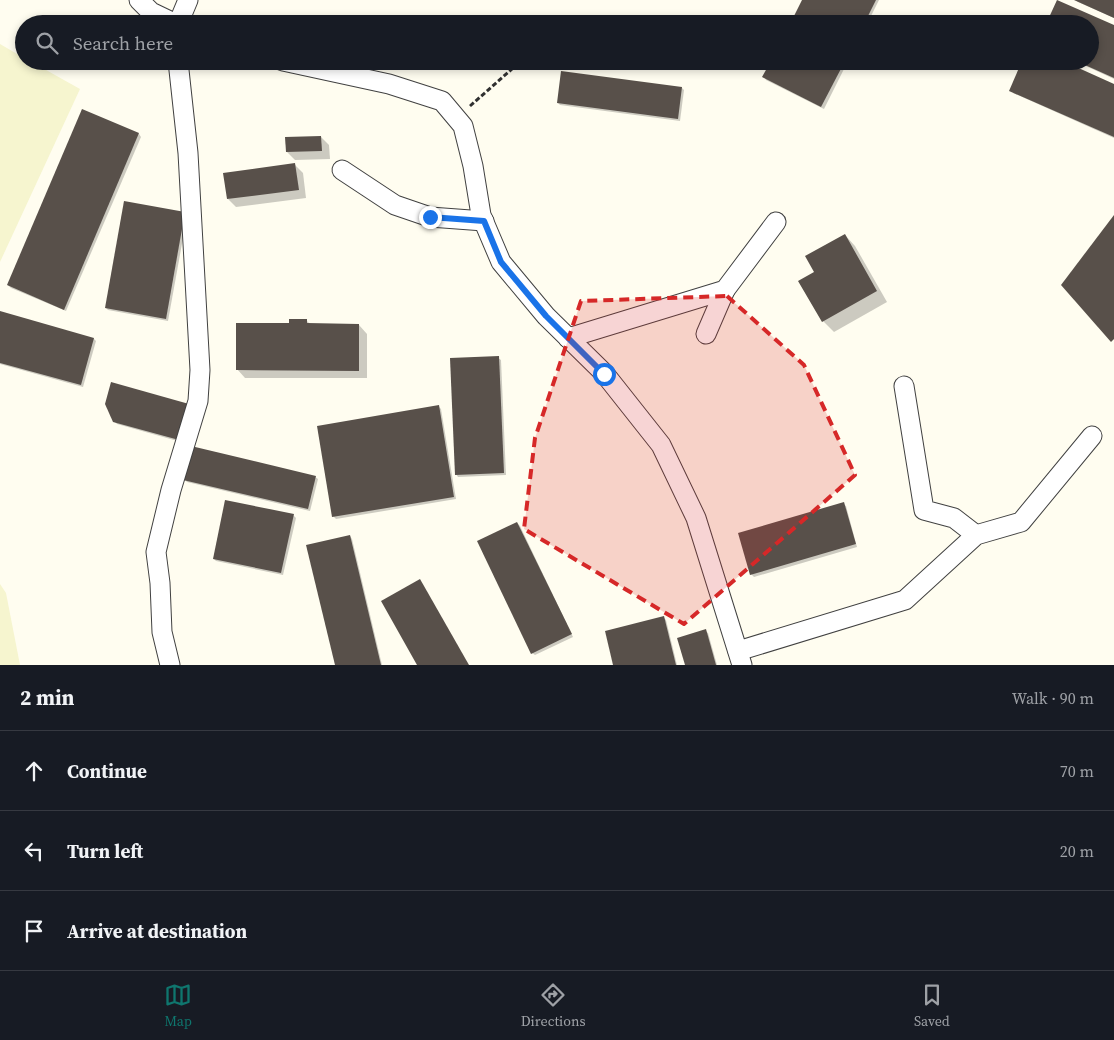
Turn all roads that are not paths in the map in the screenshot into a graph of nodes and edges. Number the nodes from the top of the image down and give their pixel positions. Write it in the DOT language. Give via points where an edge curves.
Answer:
graph roads {
  1 [pos="139,0"];
  2 [pos="188,0"];
  3 [pos="158,15"];
  4 [pos="181,15"];
  5 [pos="179,70"];
  6 [pos="324,70"];
  7 [pos="342,170"];
  8 [pos="484,221"];
  9 [pos="776,222"];
  10 [pos="725,290"];
  11 [pos="706,334"];
  12 [pos="568,338"];
  13 [pos="904,386"];
  14 [pos="1092,436"];
  15 [pos="976,535"];
  16 [pos="740,658"];
  17 [pos="170,665"];
  1 -- 3 [label="street"];
  2 -- 4 [label="street"];
  5 -- 17 [label="street" via="188,153 200,370 198,401 156,552 162,632"];
  6 -- 8 [label="street" via="389,84 442,101 463,126"];
  7 -- 8 [label="street" via="395,205 430,217"];
  8 -- 12 [label="street" via="501,262"];
  9 -- 10 [label="street"];
  10 -- 11 [label="street"];
  10 -- 12 [label="street"];
  12 -- 16 [label="street" via="604,374 661,445 696,518"];
  13 -- 15 [label="street" via="924,510 954,518"];
  14 -- 15 [label="street" via="1021,522"];
  15 -- 16 [label="street" via="905,600"];
}
